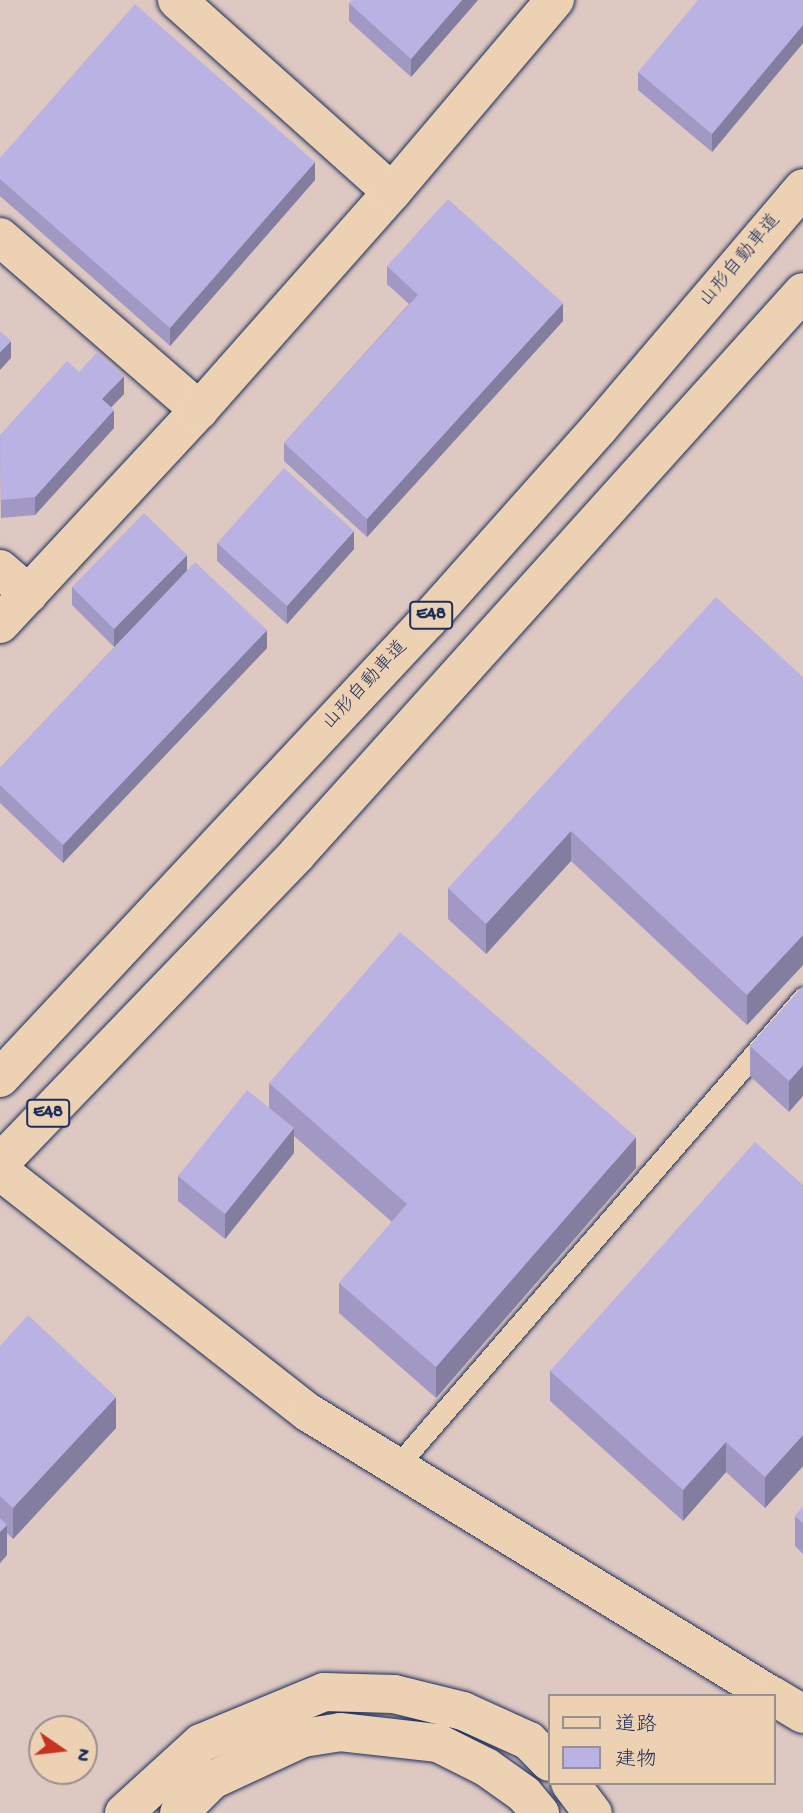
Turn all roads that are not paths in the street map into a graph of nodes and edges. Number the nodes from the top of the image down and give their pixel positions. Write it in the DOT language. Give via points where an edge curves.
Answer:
graph roads {
  1 [pos="177,0"];
  2 [pos="555,0"];
  3 [pos="803,188"];
  4 [pos="393,192"];
  5 [pos="0,237"];
  6 [pos="803,292"];
  7 [pos="199,410"];
  8 [pos="0,569"];
  9 [pos="29,594"];
  10 [pos="0,624"];
  11 [pos="803,998"];
  12 [pos="0,1078"];
  13 [pos="0,1163"];
  14 [pos="0,1171"];
  15 [pos="397,1466"];
  16 [pos="770,1694"];
  17 [pos="775,1697"];
  18 [pos="803,1714"];
  19 [pos="548,1761"];
  20 [pos="572,1785"];
  21 [pos="124,1813"];
  22 [pos="179,1813"];
  23 [pos="540,1813"];
  24 [pos="593,1813"];
  1 -- 4 [label="main road"];
  2 -- 4 [label="main road"];
  3 -- 12 [label="main road, 山形自動車道 / E48" via="428,620"];
  4 -- 7 [label="main road"];
  5 -- 7 [label="main road"];
  6 -- 13 [label="main road, E48" via="298,854"];
  7 -- 9 [label="main road"];
  8 -- 9 [label="main road"];
  9 -- 10 [label="main road"];
  11 -- 15 [label="lane"];
  14 -- 15 [label="main road" via="309,1413"];
  15 -- 16 [label="main road"];
  17 -- 18 [label="main road"];
  19 -- 21 [label="main road" via="529,1741 463,1711 394,1694 324,1692 201,1743"];
  20 -- 24 [label="main road"];
  22 -- 23 [label="main road" via="212,1780 303,1738 341,1732 438,1743 524,1794"];
}
